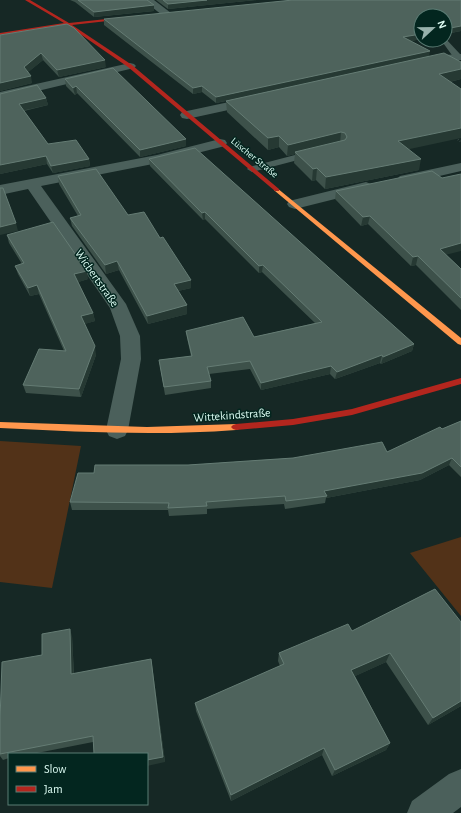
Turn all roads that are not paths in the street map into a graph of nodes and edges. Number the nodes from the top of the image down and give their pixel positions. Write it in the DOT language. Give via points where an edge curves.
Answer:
graph roads {
  1 [pos="27,0"];
  2 [pos="148,0"];
  3 [pos="170,13"];
  4 [pos="68,24"];
  5 [pos="0,34"];
  6 [pos="453,48"];
  7 [pos="459,57"];
  8 [pos="130,66"];
  9 [pos="410,66"];
  10 [pos="0,96"];
  11 [pos="265,98"];
  12 [pos="187,115"];
  13 [pos="220,143"];
  14 [pos="326,151"];
  15 [pos="461,167"];
  16 [pos="252,169"];
  17 [pos="32,184"];
  18 [pos="0,190"];
  19 [pos="295,204"];
  20 [pos="461,342"];
  21 [pos="461,381"];
  22 [pos="0,425"];
  23 [pos="117,430"];
  24 [pos="461,786"];
  25 [pos="424,813"];
  1 -- 4 [label="street, Lüscher Straße"];
  2 -- 3 [label="street"];
  3 -- 4 [label="street"];
  4 -- 5 [label="street"];
  4 -- 8 [label="street, Lüscher Straße"];
  6 -- 7 [label="lane"];
  7 -- 9 [label="street"];
  8 -- 10 [label="street"];
  8 -- 12 [label="street, Lüscher Straße"];
  11 -- 12 [label="street"];
  12 -- 13 [label="street, Lüscher Straße"];
  13 -- 16 [label="street, Lüscher Straße"];
  13 -- 17 [label="street" via="158,159"];
  14 -- 16 [label="lane"];
  15 -- 19 [label="street"];
  16 -- 19 [label="street, Lüscher Straße"];
  17 -- 18 [label="street"];
  17 -- 23 [label="street, Wicbertstraße" via="119,308 130,336 131,359"];
  19 -- 20 [label="street, Lüscher Straße"];
  21 -- 23 [label="street, Wittekindstraße" via="352,412 293,422 206,430"];
  22 -- 23 [label="street, Wittekindstraße"];
  24 -- 25 [label="street"];
}
